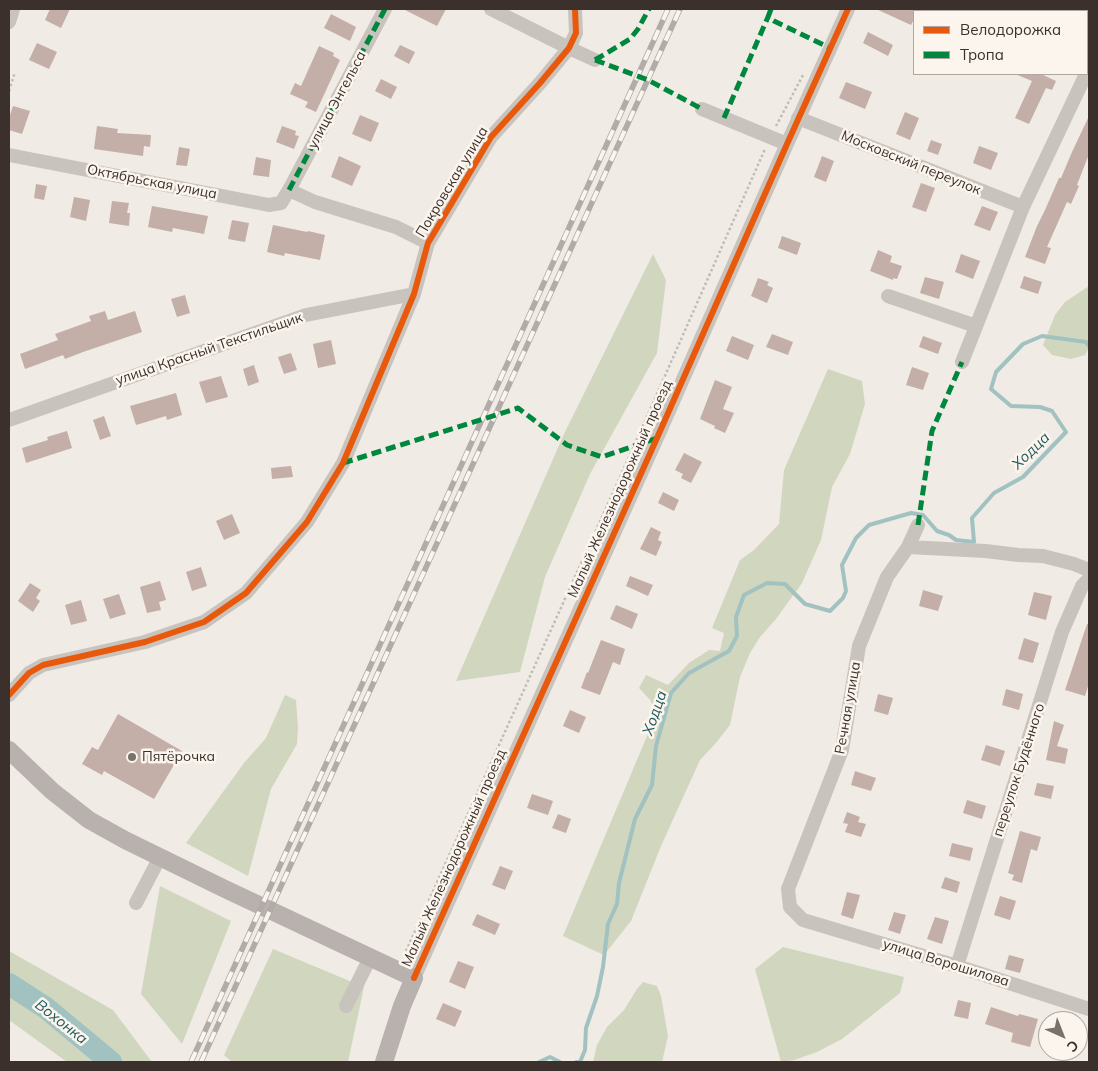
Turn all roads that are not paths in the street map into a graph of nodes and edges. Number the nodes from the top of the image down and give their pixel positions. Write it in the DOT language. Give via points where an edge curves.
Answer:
graph roads {
  1 [pos="13,9"];
  2 [pos="386,9"];
  3 [pos="491,9"];
  4 [pos="575,9"];
  5 [pos="848,9"];
  6 [pos="9,22"];
  7 [pos="569,48"];
  8 [pos="595,60"];
  9 [pos="1085,75"];
  10 [pos="702,110"];
  11 [pos="798,118"];
  12 [pos="787,144"];
  13 [pos="9,155"];
  14 [pos="289,190"];
  15 [pos="1023,207"];
  16 [pos="428,243"];
  17 [pos="414,294"];
  18 [pos="888,296"];
  19 [pos="976,326"];
  20 [pos="962,362"];
  21 [pos="9,420"];
  22 [pos="918,525"];
  23 [pos="908,547"];
  24 [pos="1089,570"];
  25 [pos="1089,579"];
  26 [pos="9,695"];
  27 [pos="9,750"];
  28 [pos="160,857"];
  29 [pos="136,903"];
  30 [pos="803,920"];
  31 [pos="370,958"];
  32 [pos="957,966"];
  33 [pos="414,978"];
  34 [pos="346,1006"];
  35 [pos="1089,1009"];
  36 [pos="384,1062"];
  1 -- 6 [label="street"];
  2 -- 14 [label="street, улица Энгельса"];
  3 -- 7 [label="street"];
  4 -- 7 [label="street" via="576,33"];
  5 -- 11 [label="street, Малый Железнодорожный проезд"];
  7 -- 8 [label="street"];
  7 -- 16 [label="street, Покровская улица" via="491,137"];
  9 -- 15 [label="street"];
  10 -- 12 [label="street"];
  11 -- 12 [label="street, Малый Железнодорожный проезд"];
  11 -- 15 [label="street, Московский переулок"];
  12 -- 33 [label="street, Малый Железнодорожный проезд"];
  13 -- 14 [label="street, Октябрьская улица" via="269,205 281,203"];
  14 -- 16 [label="street" via="315,202 396,227"];
  15 -- 19 [label="street"];
  16 -- 17 [label="street, Покровская улица"];
  17 -- 21 [label="street, улица Красный Текстильщик" via="306,315"];
  17 -- 26 [label="street, Покровская улица" via="343,463 307,522 246,593 204,622 145,642 43,665 29,673"];
  18 -- 19 [label="street"];
  19 -- 20 [label="street"];
  22 -- 23 [label="street, Речная улица"];
  23 -- 24 [label="street" via="1043,556"];
  23 -- 30 [label="street, Речная улица" via="887,577 859,646 842,750 788,889 790,907"];
  25 -- 32 [label="street, переулок Будённого" via="1082,586 1062,632"];
  27 -- 28 [label="main road" via="52,791 89,820"];
  28 -- 29 [label="street"];
  28 -- 31 [label="main road"];
  30 -- 32 [label="street, улица Ворошилова"];
  31 -- 33 [label="main road"];
  31 -- 34 [label="street"];
  32 -- 35 [label="street, улица Ворошилова"];
  33 -- 36 [label="main road"];
}
